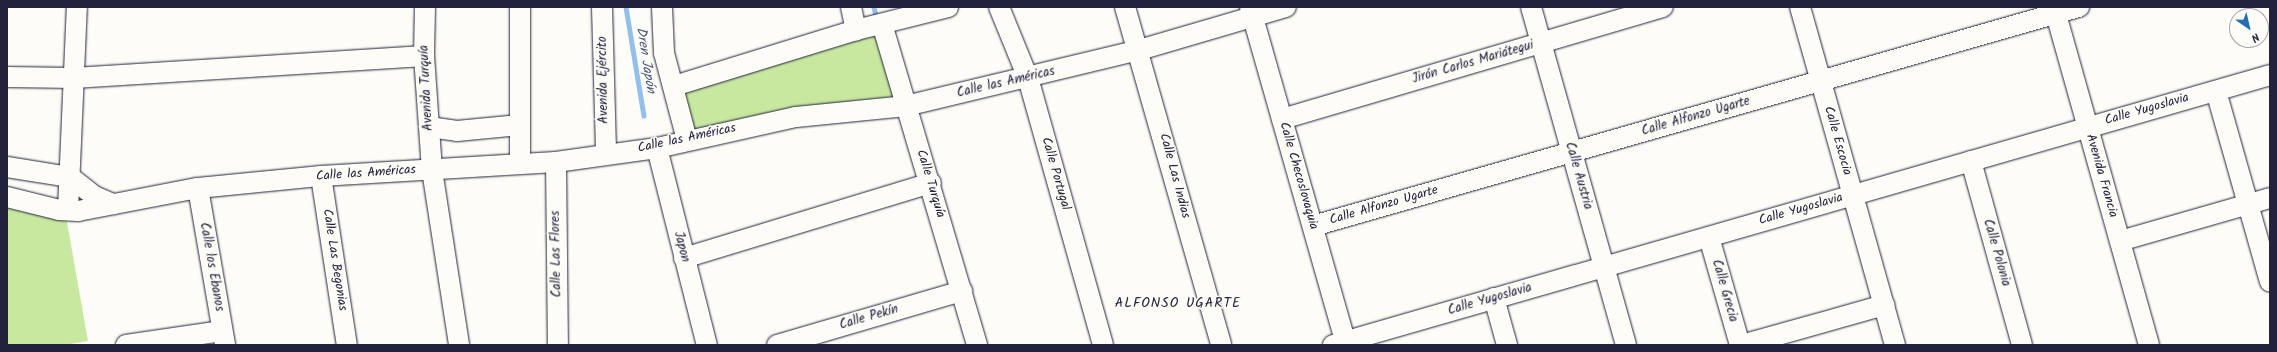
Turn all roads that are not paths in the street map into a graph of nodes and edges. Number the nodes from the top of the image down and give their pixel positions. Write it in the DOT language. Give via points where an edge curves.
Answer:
graph roads {
  1 [pos="77,7"];
  2 [pos="425,7"];
  3 [pos="520,7"];
  4 [pos="602,7"];
  5 [pos="662,7"];
  6 [pos="851,7"];
  7 [pos="948,7"];
  8 [pos="999,7"];
  9 [pos="1125,7"];
  10 [pos="1286,7"];
  11 [pos="1531,7"];
  12 [pos="1663,7"];
  13 [pos="1800,7"];
  14 [pos="2079,7"];
  15 [pos="2055,10"];
  16 [pos="1251,12"];
  17 [pos="891,17"];
  18 [pos="856,30"];
  19 [pos="1541,43"];
  20 [pos="1140,50"];
  21 [pos="424,56"];
  22 [pos="2270,75"];
  23 [pos="7,77"];
  24 [pos="74,78"];
  25 [pos="1028,78"];
  26 [pos="1820,81"];
  27 [pos="674,86"];
  28 [pos="2216,91"];
  29 [pos="906,106"];
  30 [pos="1282,119"];
  31 [pos="520,125"];
  32 [pos="429,127"];
  33 [pos="2087,128"];
  34 [pos="687,140"];
  35 [pos="657,148"];
  36 [pos="1572,152"];
  37 [pos="606,153"];
  38 [pos="1971,161"];
  39 [pos="556,162"];
  40 [pos="520,164"];
  41 [pos="7,167"];
  42 [pos="432,170"];
  43 [pos="321,176"];
  44 [pos="70,177"];
  45 [pos="931,182"];
  46 [pos="198,188"];
  47 [pos="1853,195"];
  48 [pos="7,197"];
  49 [pos="2270,198"];
  50 [pos="113,204"];
  51 [pos="2248,205"];
  52 [pos="73,211"];
  53 [pos="1313,226"];
  54 [pos="1709,237"];
  55 [pos="2120,242"];
  56 [pos="684,258"];
  57 [pos="1604,267"];
  58 [pos="2270,282"];
  59 [pos="962,291"];
  60 [pos="1494,298"];
  61 [pos="1884,305"];
  62 [pos="223,338"];
  63 [pos="1341,344"];
  64 [pos="2147,344"];
  65 [pos="126,345"];
  66 [pos="347,345"];
  67 [pos="459,345"];
  68 [pos="558,345"];
  69 [pos="707,345"];
  70 [pos="777,345"];
  71 [pos="977,345"];
  72 [pos="1103,345"];
  73 [pos="1221,345"];
  74 [pos="1508,345"];
  75 [pos="1626,345"];
  76 [pos="1741,345"];
  77 [pos="1895,345"];
  78 [pos="2022,345"];
  1 -- 24 [label="street"];
  2 -- 21 [label="street, Avenida Turquía"];
  3 -- 31 [label="street"];
  4 -- 37 [label="street, Avenida Ejército"];
  5 -- 27 [label="street" via="664,53"];
  6 -- 18 [label="street"];
  7 -- 17 [label="street"];
  8 -- 25 [label="street, Calle Portugal"];
  9 -- 20 [label="street, Calle Las Indias"];
  10 -- 16 [label="street, Calle las Américas"];
  11 -- 19 [label="street, Calle Austria"];
  12 -- 19 [label="street, Jirón Carlos Mariátegui"];
  13 -- 26 [label="street, Calle Escocia"];
  14 -- 15 [label="street, Calle Alfonzo Ugarte"];
  15 -- 26 [label="street, Calle Alfonzo Ugarte"];
  15 -- 33 [label="street, Avenida Francia"];
  16 -- 20 [label="street, Calle las Américas"];
  16 -- 30 [label="street, Calle Checoslovaquia"];
  17 -- 18 [label="street"];
  17 -- 29 [label="street, Calle Turquía"];
  18 -- 27 [label="street"];
  19 -- 30 [label="street, Jirón Carlos Mariátegui"];
  19 -- 36 [label="street, Calle Austria"];
  20 -- 25 [label="street, Calle las Américas"];
  20 -- 73 [label="street, Calle Las Indias"];
  21 -- 24 [label="street"];
  21 -- 32 [label="street, Avenida Turquía"];
  22 -- 28 [label="street, Calle Yugoslavia"];
  23 -- 24 [label="street"];
  24 -- 44 [label="street"];
  25 -- 29 [label="street, Calle las Américas"];
  25 -- 72 [label="street, Calle Portugal"];
  26 -- 36 [label="street, Calle Alfonzo Ugarte"];
  26 -- 47 [label="street, Calle Escocia"];
  27 -- 34 [label="street"];
  28 -- 33 [label="street, Calle Yugoslavia"];
  28 -- 51 [label="street"];
  29 -- 34 [label="street, Calle las Américas" via="796,117"];
  29 -- 45 [label="street, Calle Turquía"];
  30 -- 53 [label="street, Calle Checoslovaquia"];
  31 -- 32 [label="street" via="457,131"];
  31 -- 40 [label="street"];
  32 -- 42 [label="street, Avenida Turquía"];
  33 -- 38 [label="street, Calle Yugoslavia"];
  33 -- 55 [label="street, Avenida Francia"];
  34 -- 35 [label="street, Calle las Américas"];
  35 -- 37 [label="street, Calle las Américas"];
  35 -- 56 [label="street, Japon"];
  36 -- 53 [label="street, Calle Alfonzo Ugarte"];
  36 -- 57 [label="street, Calle Austria"];
  37 -- 39 [label="street, Calle las Américas"];
  38 -- 47 [label="street, Calle Yugoslavia"];
  38 -- 78 [label="street, Calle Polonia"];
  39 -- 40 [label="street, Calle las Américas"];
  39 -- 68 [label="street, Calle Las Flores"];
  40 -- 42 [label="street, Calle las Américas"];
  41 -- 44 [label="street"];
  42 -- 43 [label="street, Calle las Américas"];
  42 -- 67 [label="street, Avenida Turquía"];
  43 -- 46 [label="street, Calle las Américas"];
  43 -- 66 [label="street, Calle Las Begonias"];
  44 -- 50 [label="street" via="94,196"];
  44 -- 52 [label="street"];
  45 -- 56 [label="street"];
  45 -- 59 [label="street, Calle Turquía"];
  46 -- 50 [label="street, Calle las Américas"];
  46 -- 62 [label="street, Calle los Ebanos"];
  47 -- 54 [label="street, Calle Yugoslavia"];
  47 -- 61 [label="street, Calle Escocia"];
  48 -- 52 [label="street"];
  49 -- 51 [label="street"];
  50 -- 52 [label="street, Calle las Américas"];
  51 -- 55 [label="street"];
  51 -- 58 [label="street"];
  53 -- 63 [label="street, Calle Checoslovaquia"];
  54 -- 57 [label="street, Calle Yugoslavia"];
  54 -- 76 [label="street, Calle Grecia"];
  55 -- 64 [label="street, Avenida Francia"];
  56 -- 69 [label="street, Japon"];
  57 -- 60 [label="street, Calle Yugoslavia"];
  57 -- 75 [label="street, Calle Austria"];
  59 -- 70 [label="street, Calle Pekín"];
  59 -- 71 [label="street, Calle Turquía"];
  60 -- 63 [label="street, Calle Yugoslavia"];
  60 -- 74 [label="street"];
  61 -- 76 [label="street"];
  61 -- 77 [label="street, Calle Escocia"];
  62 -- 65 [label="street"];
}
